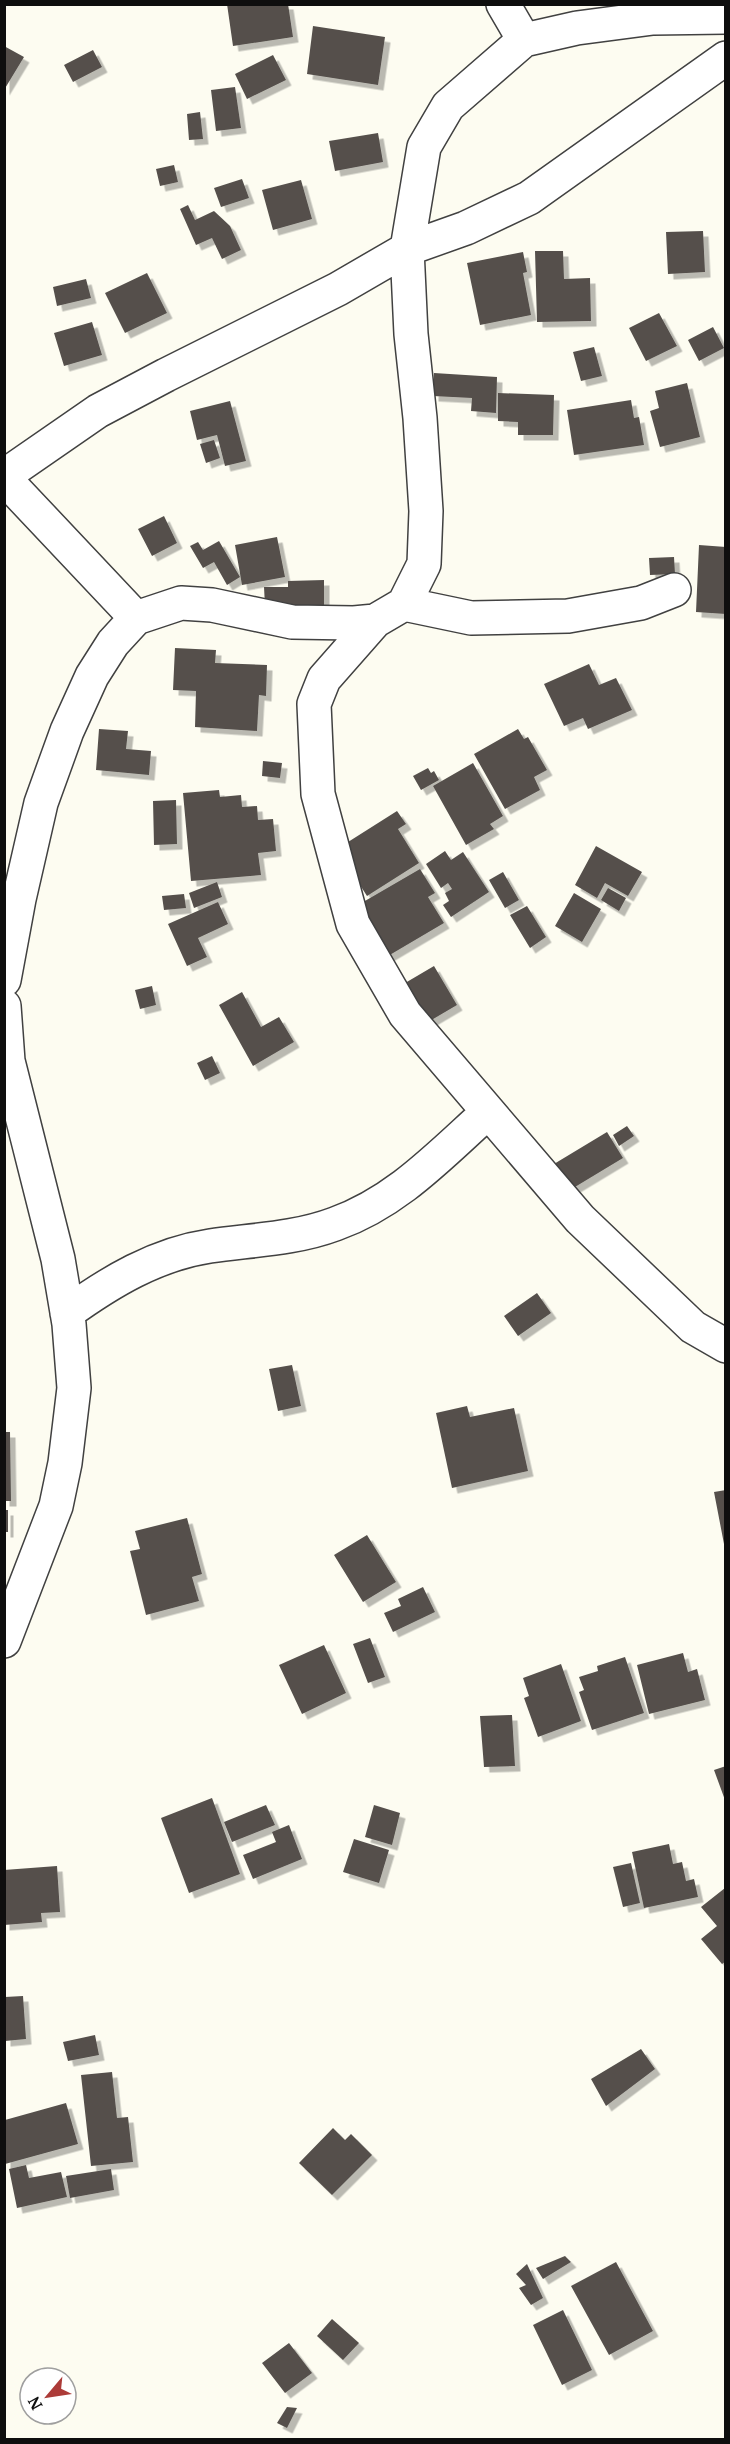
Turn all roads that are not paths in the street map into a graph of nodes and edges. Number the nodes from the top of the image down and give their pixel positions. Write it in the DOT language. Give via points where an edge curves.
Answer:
graph roads {
  1 [pos="503,4"];
  2 [pos="726,17"];
  3 [pos="524,40"];
  4 [pos="726,58"];
  5 [pos="407,249"];
  6 [pos="4,477"];
  7 [pos="674,590"];
  8 [pos="404,604"];
  9 [pos="136,618"];
  10 [pos="375,621"];
  11 [pos="4,980"];
  12 [pos="4,1006"];
  13 [pos="488,1112"];
  14 [pos="67,1313"];
  15 [pos="726,1347"];
  16 [pos="4,1641"];
  1 -- 3 [label="street"];
  2 -- 3 [label="street" via="653,18"];
  3 -- 5 [label="street" via="448,106 424,147"];
  4 -- 5 [label="street" via="529,198 466,228"];
  5 -- 6 [label="street" via="338,289 98,411"];
  5 -- 8 [label="street" via="426,511 424,564"];
  6 -- 9 [label="street"];
  7 -- 8 [label="street" via="641,603 568,616 471,618"];
  8 -- 10 [label="street"];
  9 -- 10 [label="street" via="181,603 213,605 292,622"];
  9 -- 11 [label="street" via="113,643 92,676 67,731 42,803"];
  10 -- 13 [label="street" via="324,679 314,704 318,794 353,924 405,1014"];
  12 -- 14 [label="street" via="8,1061 58,1259"];
  13 -- 14 [label="street" via="412,1182 379,1205 334,1225 296,1235 207,1246 163,1258 128,1272"];
  13 -- 15 [label="street" via="580,1219 693,1327"];
  14 -- 16 [label="street" via="74,1389 65,1463 56,1506"];
}
